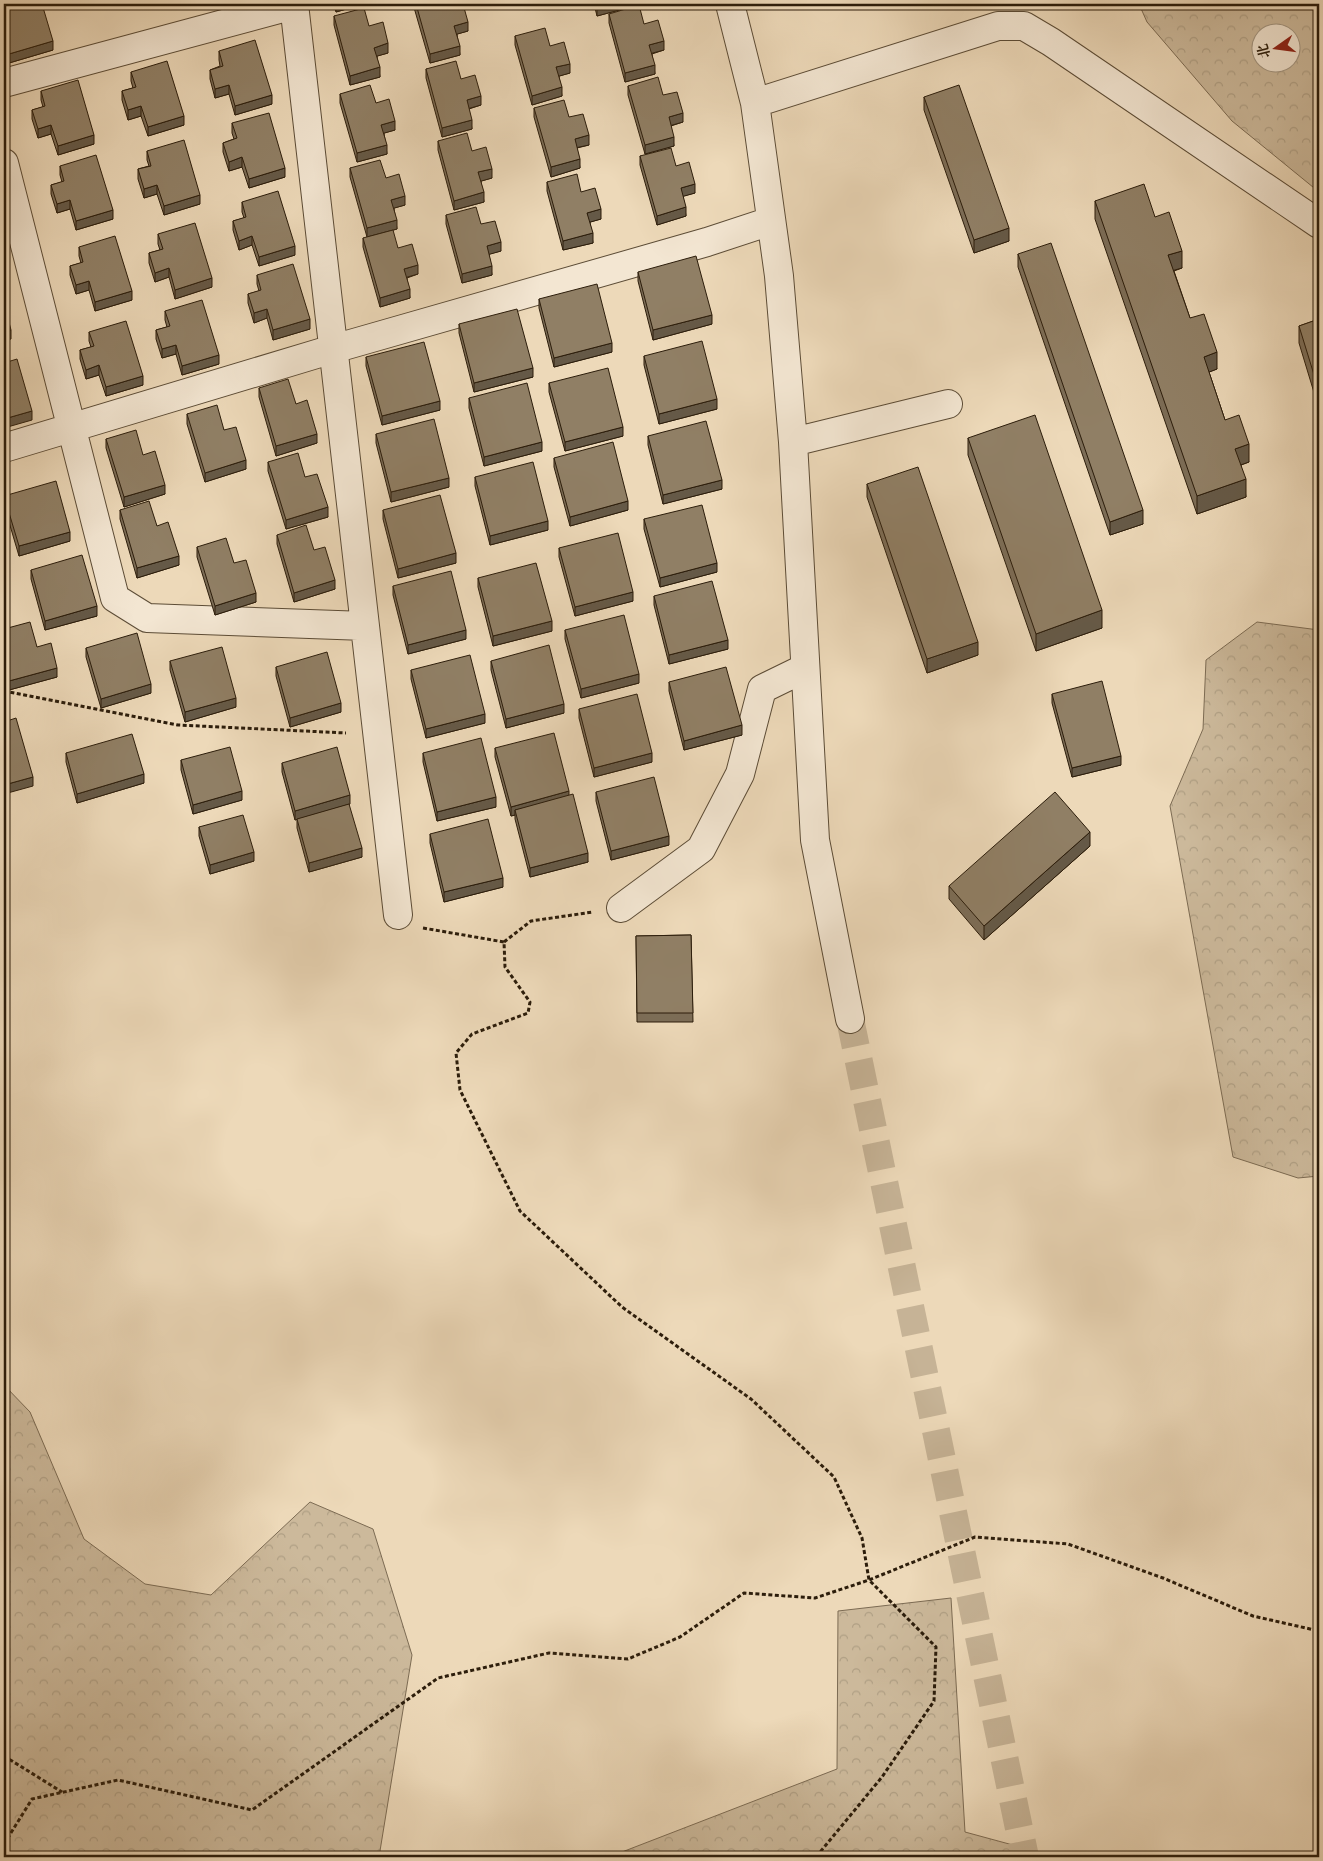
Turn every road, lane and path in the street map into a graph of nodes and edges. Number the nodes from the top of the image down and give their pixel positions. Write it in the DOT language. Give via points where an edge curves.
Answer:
graph roads {
  1 [pos="294,4"];
  2 [pos="730,4"];
  3 [pos="4,83"];
  4 [pos="755,103"];
  5 [pos="4,163"];
  6 [pos="771,221"];
  7 [pos="1319,224"];
  8 [pos="332,349"];
  9 [pos="948,404"];
  10 [pos="71,428"];
  11 [pos="793,442"];
  12 [pos="4,448"];
  13 [pos="365,626"];
  14 [pos="805,668"];
  15 [pos="4,692"];
  16 [pos="377,734"];
  17 [pos="621,908"];
  18 [pos="398,915"];
  19 [pos="504,942"];
  20 [pos="850,1020"];
  21 [pos="869,1580"];
  22 [pos="1319,1631"];
  23 [pos="4,1756"];
  24 [pos="63,1793"];
  25 [pos="4,1844"];
  26 [pos="816,1857"];
  1 -- 3 [label="street"];
  1 -- 8 [label="street"];
  2 -- 4 [label="street"];
  4 -- 6 [label="street"];
  4 -- 7 [label="street" via="998,26 1024,26"];
  5 -- 10 [label="street"];
  6 -- 8 [label="street"];
  6 -- 11 [label="street" via="779,276"];
  8 -- 10 [label="street"];
  8 -- 13 [label="street"];
  9 -- 11 [label="street"];
  10 -- 12 [label="street"];
  10 -- 13 [label="street" via="115,598 147,618"];
  11 -- 14 [label="street"];
  13 -- 16 [label="street"];
  14 -- 17 [label="street" via="762,689 740,774 702,849"];
  14 -- 20 [label="street" via="815,840"];
  15 -- 16 [label="path" via="178,725"];
  16 -- 18 [label="street"];
  17 -- 19 [label="path" via="531,921"];
  18 -- 19 [label="path" via="417,927"];
  19 -- 21 [label="path" via="505,967 530,1002 528,1013 472,1034 456,1053 460,1090 520,1211 622,1307 751,1398 834,1477 862,1538"];
  21 -- 22 [label="path" via="975,1537 1068,1544 1163,1578 1254,1616"];
  21 -- 24 [label="path" via="815,1598 744,1593 680,1637 628,1659 549,1653 438,1678 252,1810 118,1780"];
  21 -- 26 [label="path" via="936,1647 934,1701 882,1777"];
  23 -- 24 [label="path"];
  24 -- 25 [label="path" via="32,1800"];
}
